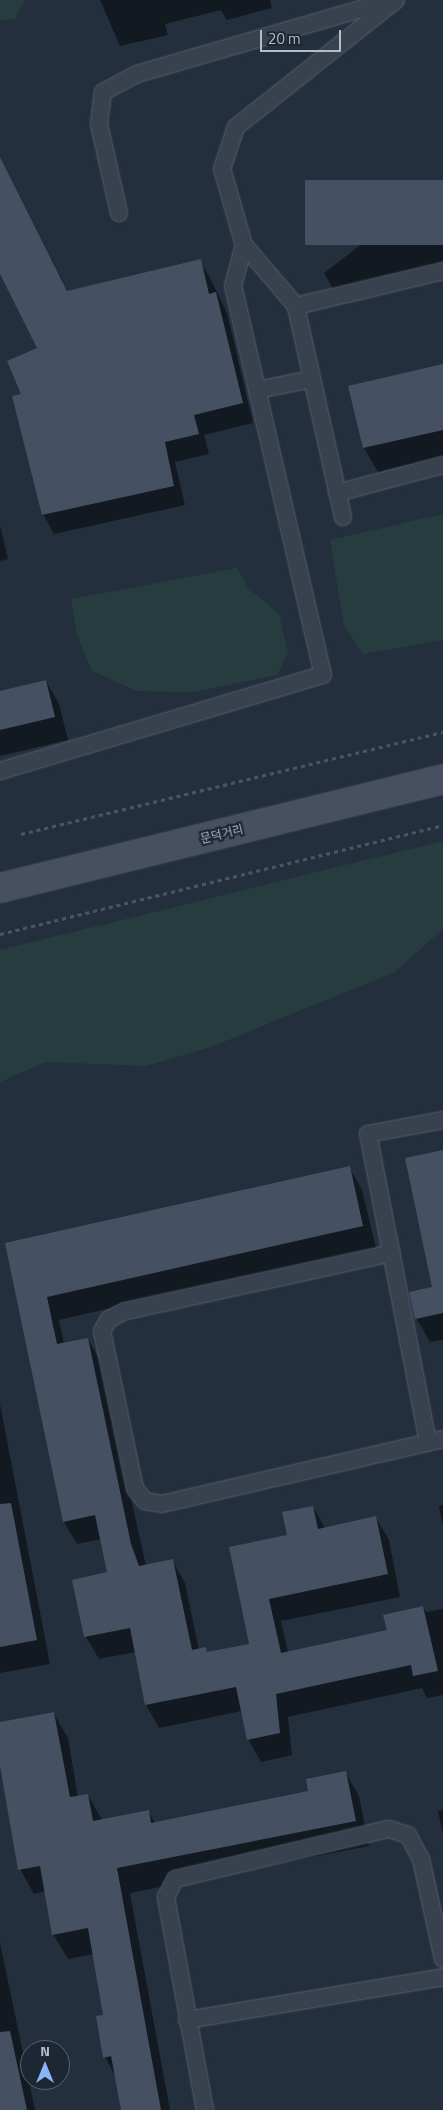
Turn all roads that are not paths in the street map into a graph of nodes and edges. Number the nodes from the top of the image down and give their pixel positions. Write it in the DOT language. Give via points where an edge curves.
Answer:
graph roads {
  1 [pos="394,0"];
  2 [pos="119,213"];
  3 [pos="244,245"];
  4 [pos="443,271"];
  5 [pos="296,306"];
  6 [pos="312,379"];
  7 [pos="257,390"];
  8 [pos="443,465"];
  9 [pos="337,493"];
  10 [pos="343,517"];
  11 [pos="0,771"];
  12 [pos="443,779"];
  13 [pos="0,888"];
  14 [pos="443,1120"];
  15 [pos="392,1253"];
  16 [pos="436,1440"];
  17 [pos="443,1960"];
  18 [pos="443,1977"];
  19 [pos="187,2020"];
  20 [pos="205,2110"];
  1 -- 2 [label="lane" via="137,74 103,92 99,124"];
  1 -- 3 [label="lane" via="236,127 222,169"];
  3 -- 5 [label="lane"];
  3 -- 7 [label="lane" via="232,286"];
  4 -- 5 [label="lane"];
  5 -- 6 [label="lane"];
  6 -- 7 [label="lane"];
  6 -- 9 [label="lane"];
  7 -- 11 [label="lane" via="323,674"];
  8 -- 9 [label="lane"];
  9 -- 10 [label="lane"];
  12 -- 13 [label="main road, 문덕거리"];
  14 -- 15 [label="lane" via="368,1134"];
  15 -- 16 [label="lane"];
  15 -- 16 [label="lane" via="125,1311 109,1320 102,1331 135,1489 145,1501 162,1504"];
  17 -- 19 [label="lane" via="421,1859 408,1835 389,1830 175,1879 166,1897"];
  18 -- 19 [label="lane"];
  19 -- 20 [label="lane"];
}
